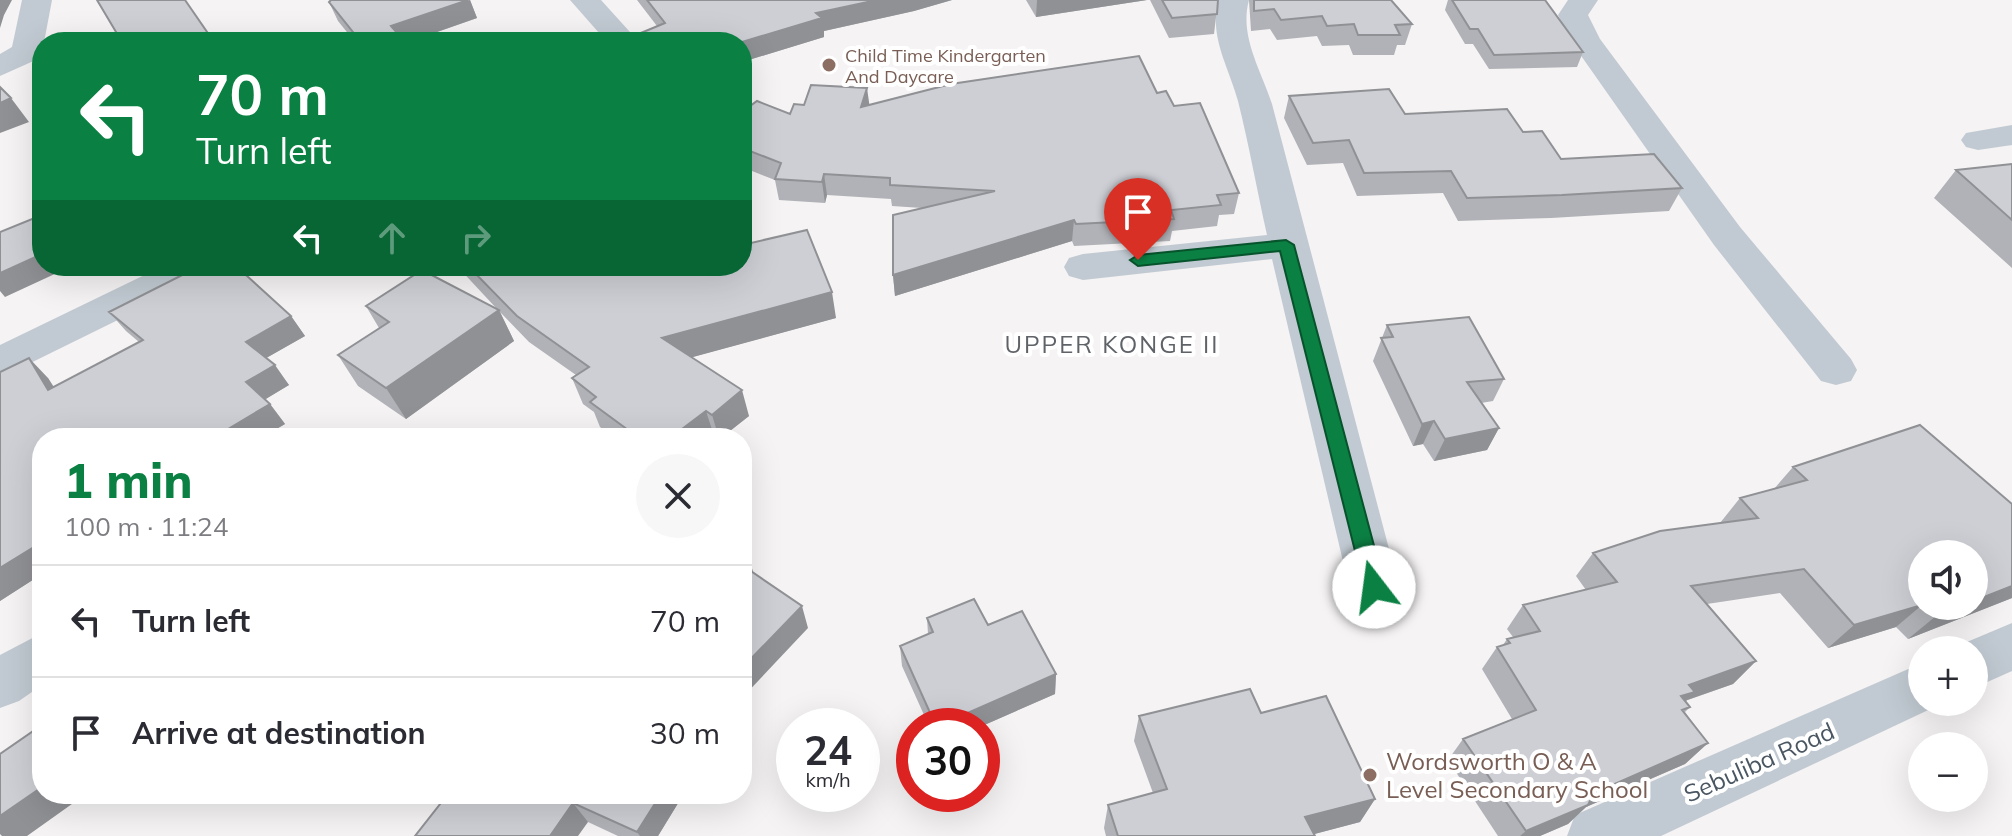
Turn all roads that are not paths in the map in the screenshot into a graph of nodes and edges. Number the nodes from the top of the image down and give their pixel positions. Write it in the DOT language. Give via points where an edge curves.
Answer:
graph roads {
  1 [pos="37,0"];
  2 [pos="585,0"];
  3 [pos="1234,0"];
  4 [pos="1583,0"];
  5 [pos="615,32"];
  6 [pos="0,66"];
  7 [pos="2012,135"];
  8 [pos="1978,140"];
  9 [pos="1286,245"];
  10 [pos="1083,267"];
  11 [pos="173,277"];
  12 [pos="0,363"];
  13 [pos="1836,370"];
  14 [pos="1374,587"];
  15 [pos="2012,646"];
  16 [pos="1988,657"];
  17 [pos="32,663"];
  18 [pos="0,684"];
  19 [pos="1908,693"];
  20 [pos="1596,836"];
  1 -- 6 [label="street" via="27,52"];
  2 -- 5 [label="street"];
  3 -- 9 [label="street" via="1230,26 1253,97"];
  4 -- 13 [label="street" via="1573,15 1585,40 1727,236"];
  7 -- 8 [label="street"];
  9 -- 10 [label="street"];
  9 -- 14 [label="street"];
  11 -- 12 [label="street"];
  15 -- 16 [label="street"];
  17 -- 18 [label="street"];
  19 -- 20 [label="street, Sebuliba Road"];
}
